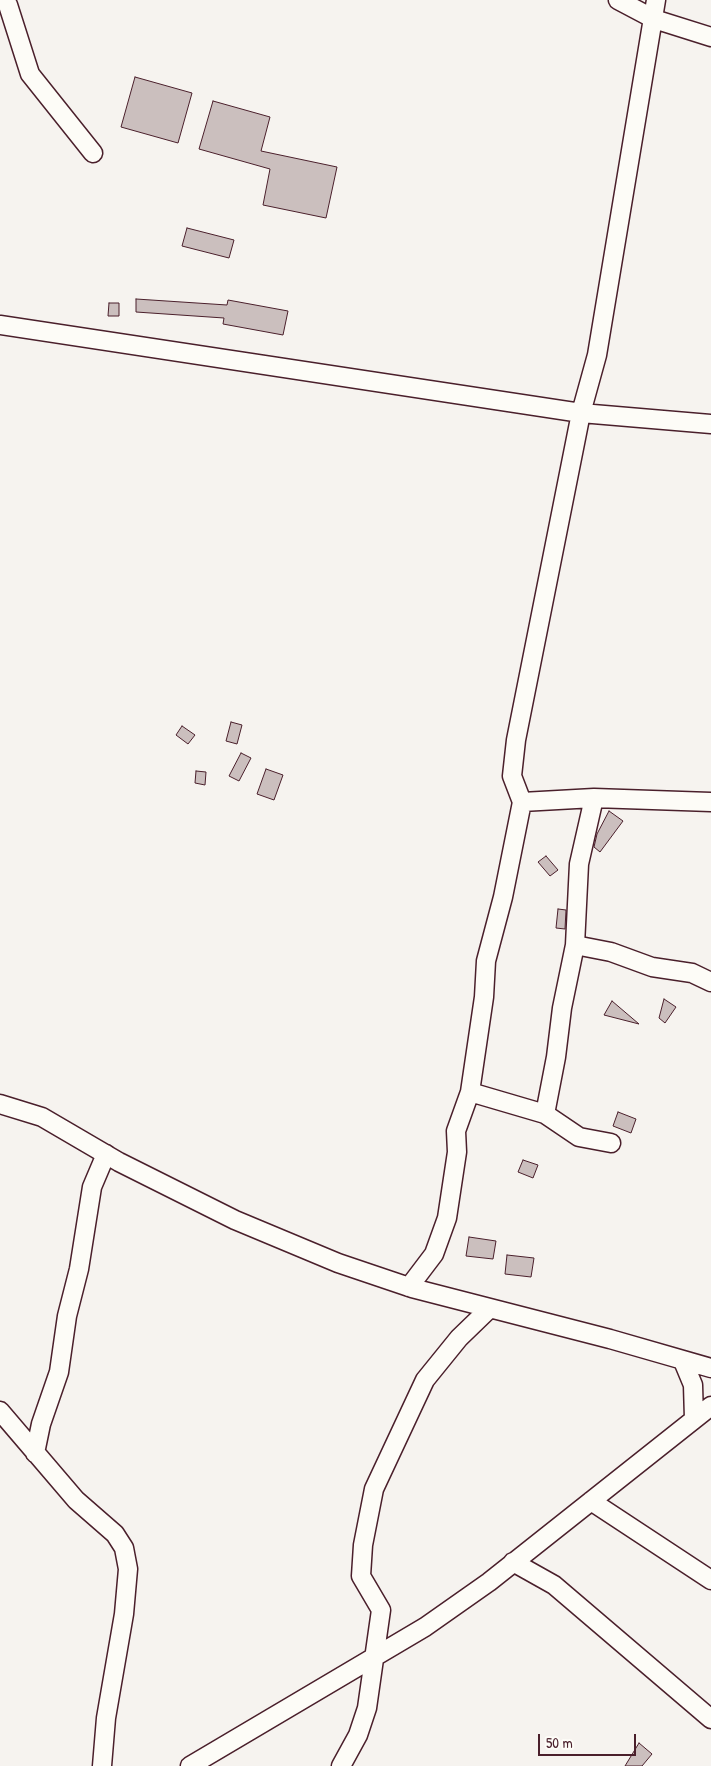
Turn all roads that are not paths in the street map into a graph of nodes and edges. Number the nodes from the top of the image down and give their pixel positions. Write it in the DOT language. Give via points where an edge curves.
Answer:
graph roads {
  1 [pos="4,0"];
  2 [pos="618,0"];
  3 [pos="656,0"];
  4 [pos="654,19"];
  5 [pos="711,37"];
  6 [pos="94,153"];
  7 [pos="0,325"];
  8 [pos="581,414"];
  9 [pos="711,424"];
  10 [pos="594,798"];
  11 [pos="522,802"];
  12 [pos="711,802"];
  13 [pos="575,945"];
  14 [pos="711,982"];
  15 [pos="470,1092"];
  16 [pos="0,1104"];
  17 [pos="545,1114"];
  18 [pos="610,1143"];
  19 [pos="106,1154"];
  20 [pos="409,1287"];
  21 [pos="489,1309"];
  22 [pos="683,1361"];
  23 [pos="711,1368"];
  24 [pos="711,1406"];
  25 [pos="0,1411"];
  26 [pos="694,1419"];
  27 [pos="41,1424"];
  28 [pos="14,1428"];
  29 [pos="34,1453"];
  30 [pos="590,1501"];
  31 [pos="513,1562"];
  32 [pos="711,1580"];
  33 [pos="375,1657"];
  34 [pos="711,1719"];
  35 [pos="102,1766"];
  36 [pos="190,1766"];
  37 [pos="341,1766"];
  1 -- 6 [label="street" via="30,74"];
  2 -- 4 [label="street"];
  3 -- 4 [label="street"];
  4 -- 5 [label="street"];
  4 -- 8 [label="street" via="597,355"];
  7 -- 8 [label="street"];
  8 -- 9 [label="street"];
  8 -- 11 [label="street" via="516,740 512,776"];
  10 -- 11 [label="street"];
  10 -- 12 [label="street"];
  10 -- 13 [label="street" via="579,864"];
  11 -- 15 [label="street" via="486,962"];
  13 -- 14 [label="street" via="611,952 652,967 692,973"];
  13 -- 17 [label="street"];
  15 -- 17 [label="street"];
  15 -- 20 [label="street" via="456,1130 457,1152 446,1218 434,1254"];
  16 -- 19 [label="street" via="42,1117"];
  17 -- 18 [label="street" via="579,1137"];
  19 -- 20 [label="street" via="236,1220 338,1263"];
  19 -- 27 [label="street" via="92,1187 79,1269 67,1316 60,1372"];
  20 -- 21 [label="street"];
  21 -- 22 [label="street"];
  21 -- 33 [label="street" via="458,1338 425,1380 374,1489 363,1545 361,1576 381,1610"];
  22 -- 23 [label="street"];
  22 -- 26 [label="street" via="693,1385"];
  24 -- 26 [label="street"];
  25 -- 28 [label="street"];
  26 -- 30 [label="street"];
  27 -- 28 [label="street"];
  27 -- 29 [label="street"];
  28 -- 29 [label="street"];
  29 -- 35 [label="street" via="76,1500 115,1534 124,1548 128,1569 126,1596 106,1718"];
  30 -- 31 [label="street"];
  30 -- 32 [label="street"];
  31 -- 33 [label="street" via="426,1627"];
  31 -- 34 [label="street" via="554,1585"];
  33 -- 36 [label="street"];
  33 -- 37 [label="street" via="367,1708 358,1735"];
}
